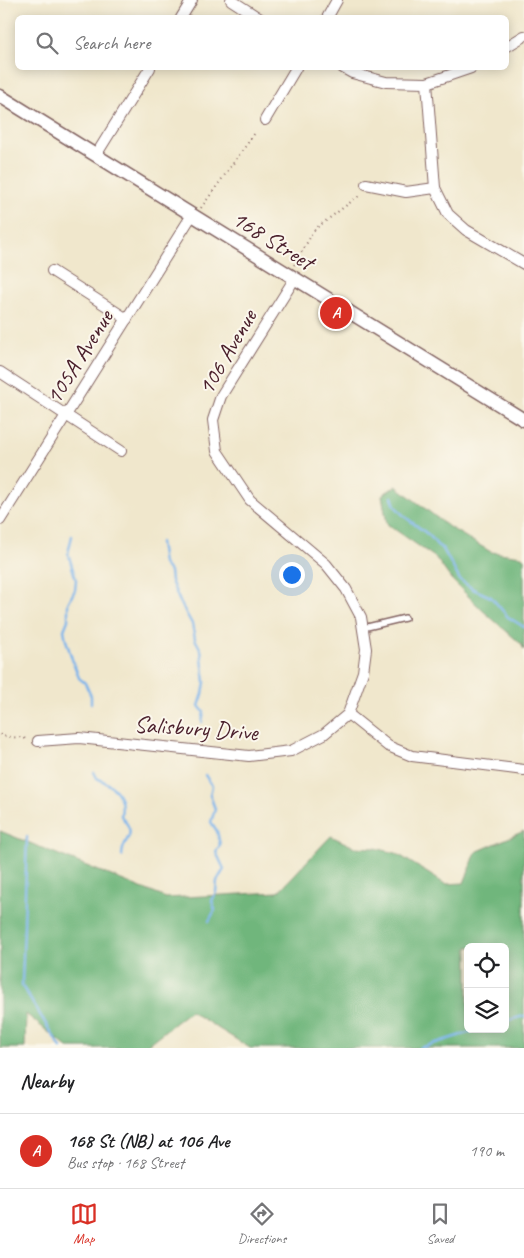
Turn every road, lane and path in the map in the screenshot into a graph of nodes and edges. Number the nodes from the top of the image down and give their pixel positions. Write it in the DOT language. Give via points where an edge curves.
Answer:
graph roads {
  1 [pos="192,0"];
  2 [pos="231,0"];
  3 [pos="337,0"];
  4 [pos="183,15"];
  5 [pos="254,15"];
  6 [pos="329,15"];
  7 [pos="524,36"];
  8 [pos="509,45"];
  9 [pos="149,70"];
  10 [pos="295,70"];
  11 [pos="347,70"];
  12 [pos="465,70"];
  13 [pos="426,83"];
  14 [pos="0,96"];
  15 [pos="265,120"];
  16 [pos="255,133"];
  17 [pos="96,155"];
  18 [pos="366,184"];
  19 [pos="435,188"];
  20 [pos="360,195"];
  21 [pos="196,212"];
  22 [pos="524,264"];
  23 [pos="52,271"];
  24 [pos="294,272"];
  25 [pos="127,319"];
  26 [pos="0,372"];
  27 [pos="66,415"];
  28 [pos="524,420"];
  29 [pos="121,451"];
  30 [pos="1,514"];
  31 [pos="406,618"];
  32 [pos="362,628"];
  33 [pos="348,714"];
  34 [pos="0,734"];
  35 [pos="38,741"];
  36 [pos="524,770"];
  1 -- 4 [label="street"];
  2 -- 5 [label="street"];
  3 -- 6 [label="street"];
  7 -- 8 [label="street"];
  9 -- 17 [label="street"];
  10 -- 15 [label="street"];
  11 -- 13 [label="street" via="386,82"];
  12 -- 13 [label="street"];
  13 -- 19 [label="street"];
  14 -- 17 [label="street, 168 Street"];
  16 -- 21 [label="path"];
  17 -- 21 [label="street, 168 Street"];
  18 -- 19 [label="street" via="406,192"];
  19 -- 22 [label="street" via="448,214 466,230"];
  20 -- 24 [label="path" via="316,229"];
  21 -- 24 [label="street, 168 Street"];
  21 -- 25 [label="street, 105A Avenue"];
  23 -- 25 [label="street"];
  24 -- 28 [label="street, 168 Street"];
  24 -- 32 [label="street, 106 Avenue" via="221,396 213,420 217,451 250,500 326,564 346,590 361,617"];
  25 -- 27 [label="street, 105A Avenue"];
  26 -- 27 [label="street"];
  27 -- 29 [label="street"];
  27 -- 30 [label="street, 105A Avenue"];
  31 -- 32 [label="lane"];
  32 -- 33 [label="street" via="366,649 363,672"];
  33 -- 35 [label="street, Salisbury Drive" via="324,734 291,752 249,756 79,738"];
  33 -- 36 [label="street" via="388,746 412,756"];
  34 -- 35 [label="path"];
}
